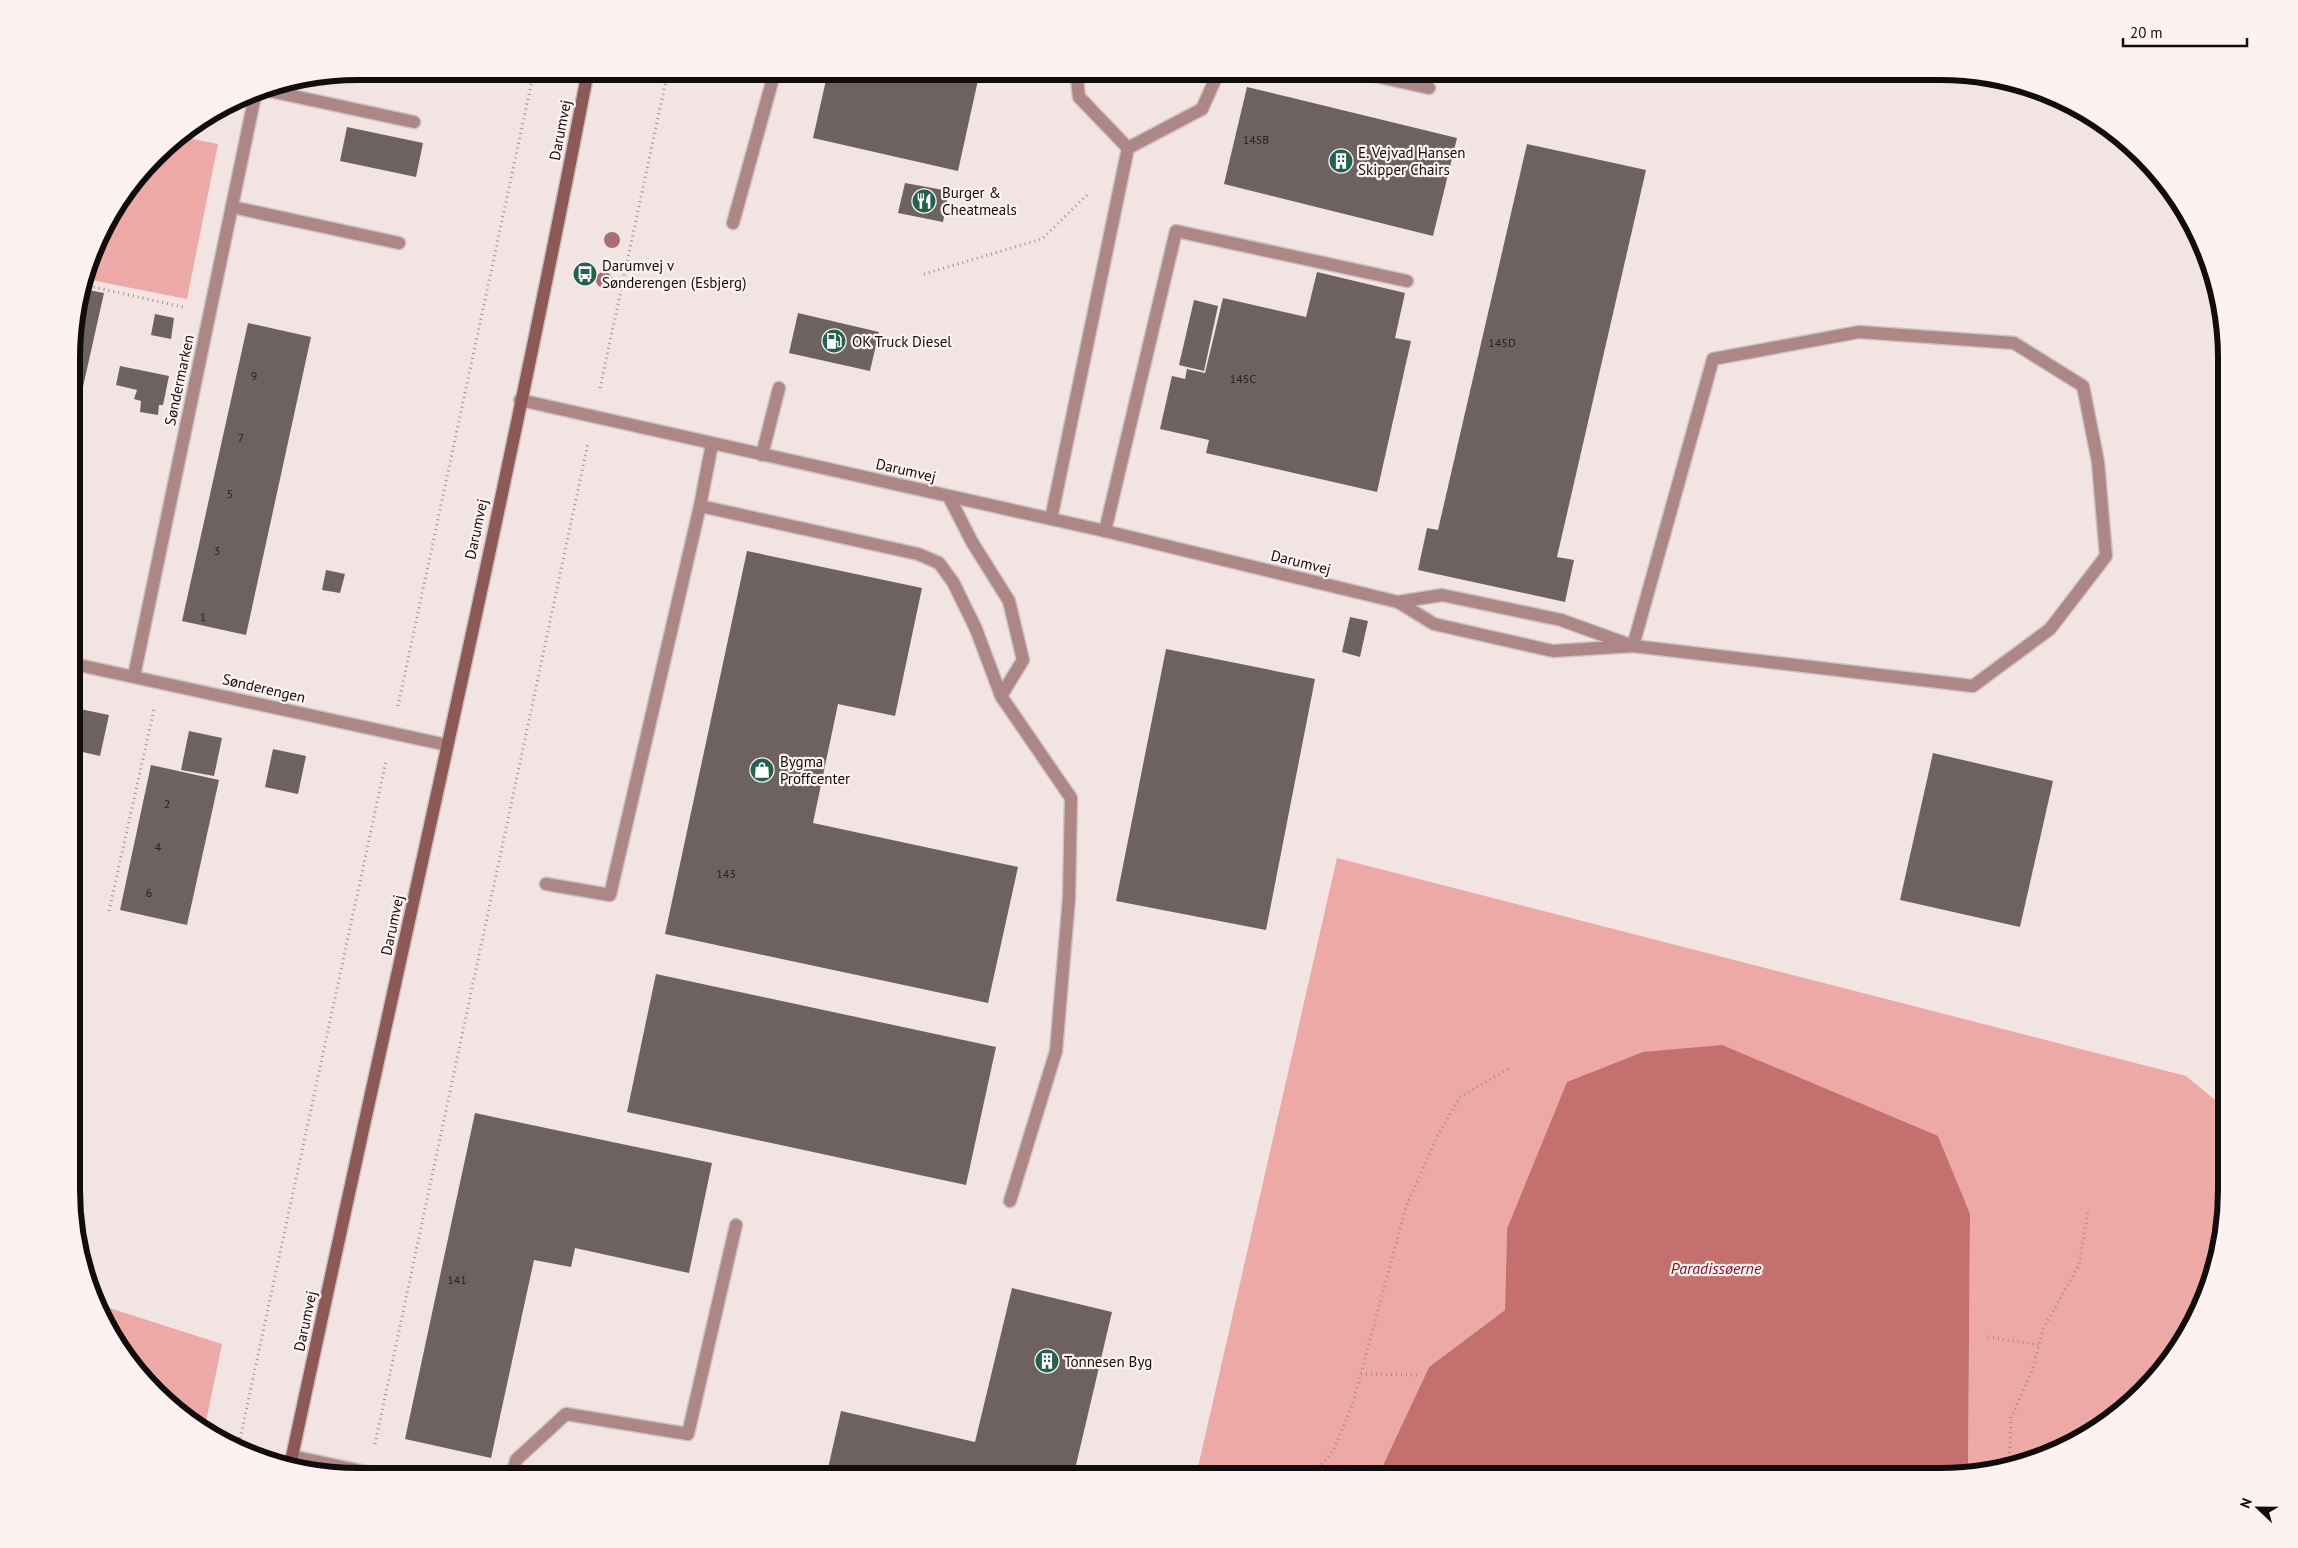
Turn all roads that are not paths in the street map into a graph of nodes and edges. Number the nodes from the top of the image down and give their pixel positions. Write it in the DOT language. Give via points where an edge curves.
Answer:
graph roads {
  1 [pos="586,80"];
  2 [pos="773,80"];
  3 [pos="1077,80"];
  4 [pos="1215,80"];
  5 [pos="1393,80"];
  6 [pos="1429,88"];
  7 [pos="276,92"];
  8 [pos="254,100"];
  9 [pos="414,122"];
  10 [pos="1128,148"];
  11 [pos="232,207"];
  12 [pos="733,223"];
  13 [pos="399,243"];
  14 [pos="1407,281"];
  15 [pos="779,388"];
  16 [pos="520,400"];
  17 [pos="712,444"];
  18 [pos="762,455"];
  19 [pos="949,497"];
  20 [pos="700,506"];
  21 [pos="1050,519"];
  22 [pos="1104,531"];
  23 [pos="1398,602"];
  24 [pos="1633,646"];
  25 [pos="80,665"];
  26 [pos="134,676"];
  27 [pos="1001,696"];
  28 [pos="447,745"];
  29 [pos="546,884"];
  30 [pos="1010,1201"];
  31 [pos="736,1225"];
  32 [pos="291,1461"];
  33 [pos="300,1462"];
  34 [pos="330,1466"];
  35 [pos="514,1468"];
  1 -- 16 [label="street, Darumvej"];
  2 -- 12 [label="street"];
  3 -- 10 [label="street" via="1079,97"];
  4 -- 10 [label="street" via="1202,110"];
  5 -- 6 [label="street"];
  7 -- 9 [label="street"];
  8 -- 11 [label="street, Søndermarken"];
  10 -- 21 [label="street"];
  11 -- 13 [label="street"];
  11 -- 26 [label="street, Søndermarken"];
  14 -- 22 [label="street" via="1176,232"];
  15 -- 18 [label="street"];
  16 -- 17 [label="street, Darumvej"];
  16 -- 28 [label="street, Darumvej"];
  17 -- 18 [label="street, Darumvej"];
  17 -- 20 [label="street"];
  18 -- 19 [label="street, Darumvej"];
  19 -- 21 [label="street, Darumvej"];
  19 -- 27 [label="street" via="1008,601 1023,660"];
  20 -- 27 [label="street" via="918,554 939,563 953,582 976,629"];
  20 -- 29 [label="street" via="610,895"];
  21 -- 22 [label="street, Darumvej"];
  22 -- 23 [label="street, Darumvej"];
  23 -- 24 [label="street" via="1442,595 1560,620"];
  23 -- 24 [label="street" via="1434,624 1553,651"];
  24 -- 24 [label="street" via="1973,686 2050,629 2106,556 2098,462 2083,386 2014,343 1859,332 1714,359"];
  25 -- 26 [label="street, Sønderengen"];
  26 -- 28 [label="street, Sønderengen"];
  27 -- 30 [label="street" via="1071,798 1069,898 1056,1051"];
  28 -- 32 [label="street, Darumvej"];
  31 -- 35 [label="street" via="688,1434 566,1414 516,1460"];
  33 -- 34 [label="street, Darumvej"];
}
